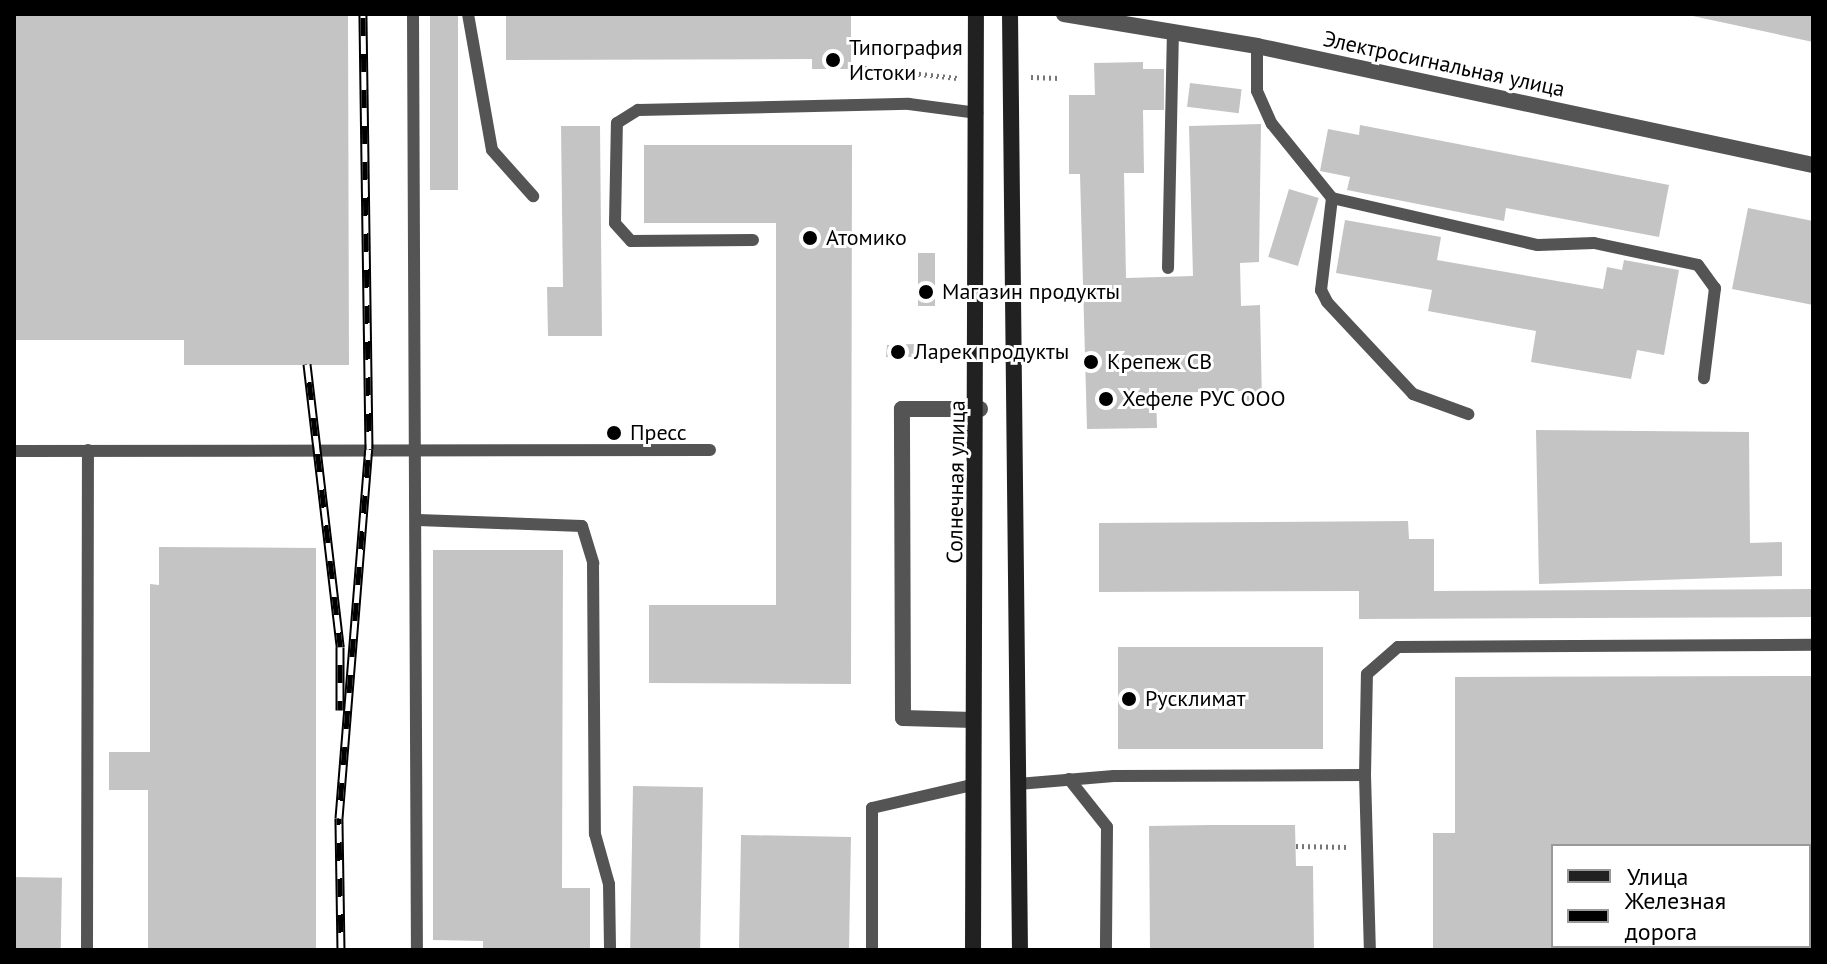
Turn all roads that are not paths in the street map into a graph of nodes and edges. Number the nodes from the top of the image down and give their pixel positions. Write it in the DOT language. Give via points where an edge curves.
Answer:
graph roads {
  1 [pos="413,14"];
  2 [pos="468,14"];
  3 [pos="976,14"];
  4 [pos="1010,14"];
  5 [pos="1064,14"];
  6 [pos="1173,32"];
  7 [pos="1257,46"];
  8 [pos="977,113"];
  9 [pos="1813,165"];
  10 [pos="533,196"];
  11 [pos="1332,198"];
  12 [pos="753,240"];
  13 [pos="1168,268"];
  14 [pos="1704,378"];
  15 [pos="980,409"];
  16 [pos="1468,414"];
  17 [pos="88,450"];
  18 [pos="419,450"];
  19 [pos="710,450"];
  20 [pos="14,451"];
  21 [pos="418,520"];
  22 [pos="1813,645"];
  23 [pos="973,720"];
  24 [pos="1365,775"];
  25 [pos="1069,779"];
  26 [pos="1018,784"];
  27 [pos="972,785"];
  28 [pos="87,950"];
  29 [pos="417,950"];
  30 [pos="610,950"];
  31 [pos="872,950"];
  32 [pos="973,950"];
  33 [pos="1020,950"];
  34 [pos="1106,950"];
  35 [pos="1370,950"];
  1 -- 18 [label="lane"];
  2 -- 10 [label="lane" via="492,150"];
  3 -- 8 [label="main road, Солнечная улица"];
  4 -- 26 [label="main road"];
  5 -- 6 [label="street, Электросигнальная улица"];
  6 -- 7 [label="street, Электросигнальная улица"];
  6 -- 13 [label="lane"];
  7 -- 9 [label="street, Электросигнальная улица"];
  7 -- 11 [label="lane" via="1257,91 1272,124"];
  8 -- 12 [label="lane" via="909,104 638,110 617,123 615,223 631,241"];
  8 -- 15 [label="main road, Солнечная улица"];
  11 -- 14 [label="lane" via="1538,245 1594,243 1698,265 1715,288"];
  11 -- 16 [label="lane" via="1321,290 1327,302 1413,394"];
  15 -- 23 [label="main road, Солнечная улица"];
  15 -- 23 [label="street" via="902,409 903,718"];
  17 -- 18 [label="lane"];
  17 -- 20 [label="lane"];
  17 -- 28 [label="lane"];
  18 -- 19 [label="lane"];
  18 -- 21 [label="lane"];
  21 -- 29 [label="lane"];
  21 -- 30 [label="lane" via="582,526 593,563 595,834 609,884"];
  22 -- 24 [label="lane" via="1398,647 1367,674"];
  23 -- 27 [label="main road, Солнечная улица"];
  24 -- 25 [label="lane"];
  24 -- 35 [label="lane"];
  25 -- 26 [label="lane"];
  25 -- 34 [label="lane" via="1107,827"];
  26 -- 33 [label="main road"];
  27 -- 31 [label="lane" via="872,808"];
  27 -- 32 [label="main road, Солнечная улица"];
}
